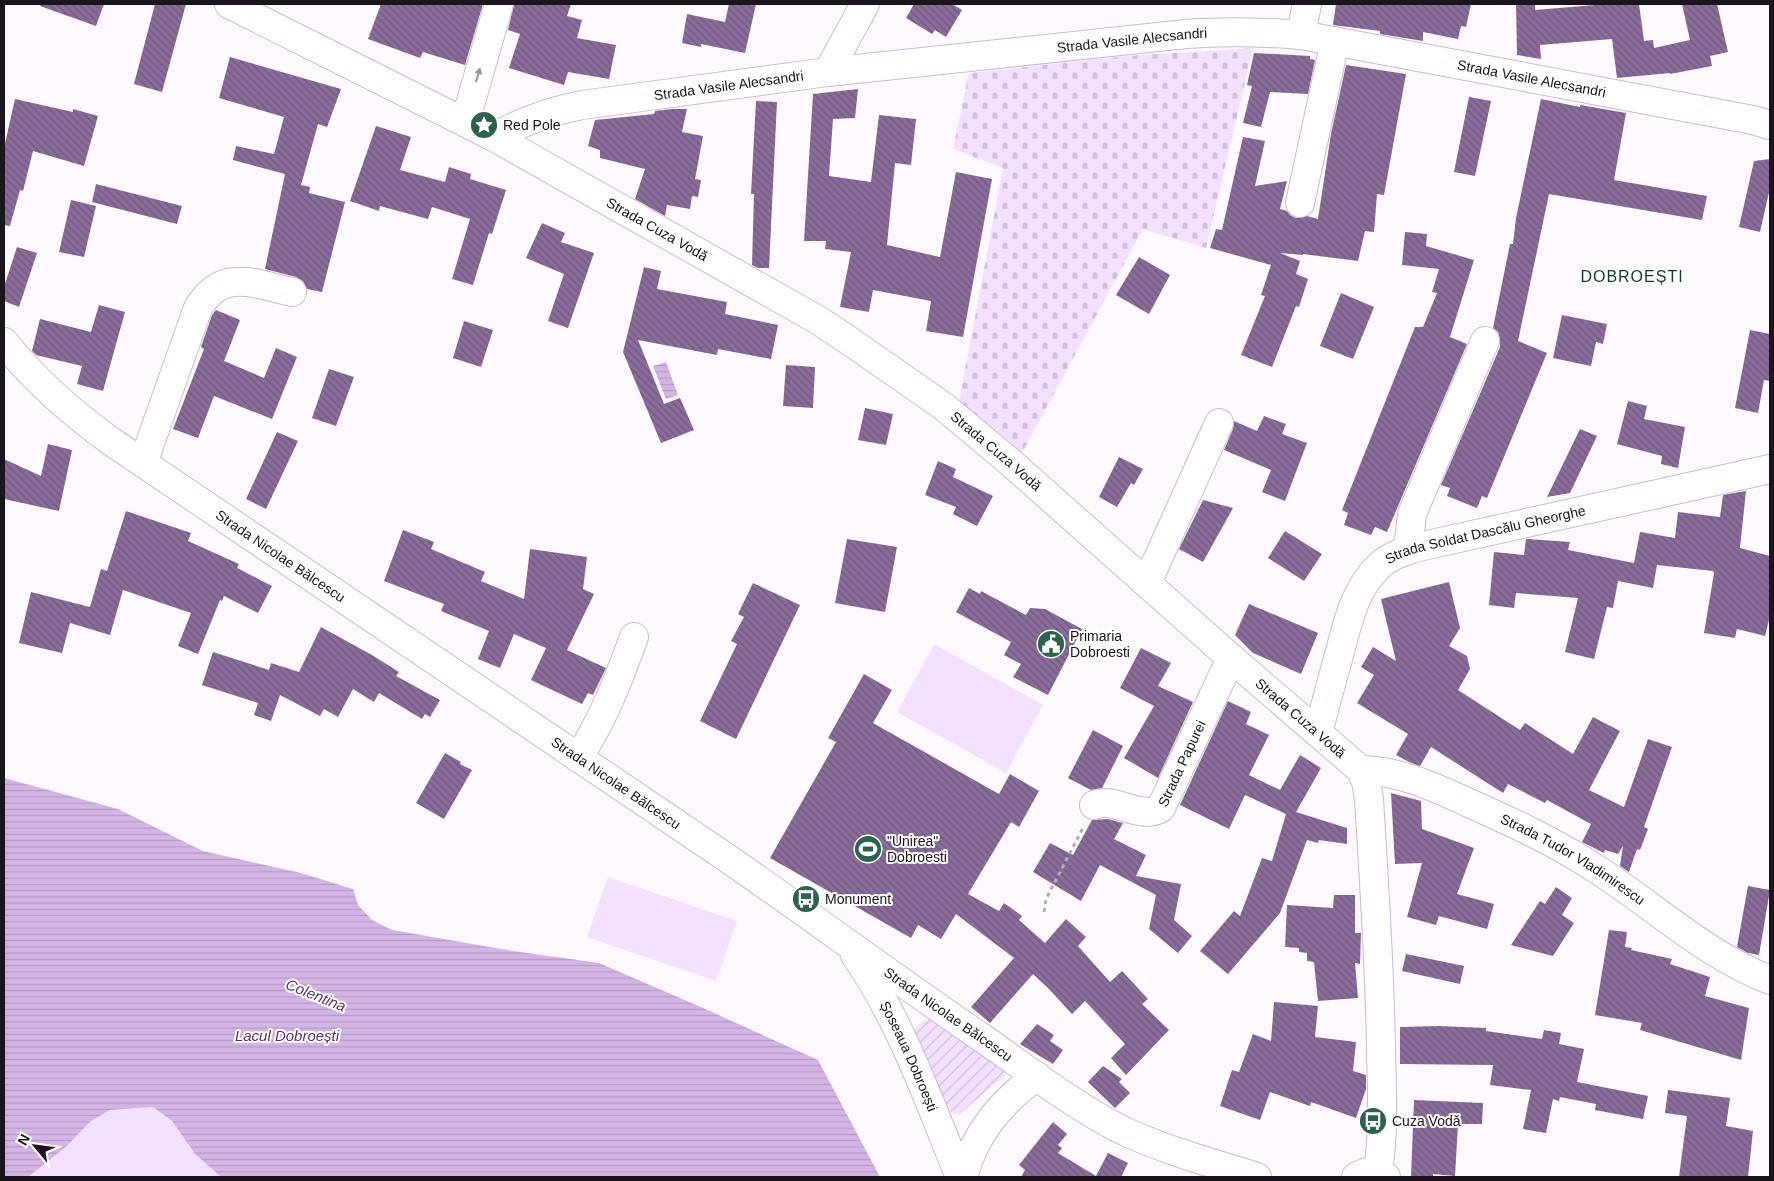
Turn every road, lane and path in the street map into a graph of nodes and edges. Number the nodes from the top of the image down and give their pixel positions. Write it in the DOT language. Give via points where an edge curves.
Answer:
graph roads {
  1 [pos="498,4"];
  2 [pos="865,4"];
  3 [pos="1307,4"];
  4 [pos="241,7"];
  5 [pos="1301,35"];
  6 [pos="1334,41"];
  7 [pos="828,72"];
  8 [pos="465,122"];
  9 [pos="1770,125"];
  10 [pos="494,138"];
  11 [pos="1300,204"];
  12 [pos="292,292"];
  13 [pos="1485,341"];
  14 [pos="4,342"];
  15 [pos="1219,423"];
  16 [pos="142,463"];
  17 [pos="1770,469"];
  18 [pos="1408,550"];
  19 [pos="1147,583"];
  20 [pos="634,637"];
  21 [pos="1231,658"];
  22 [pos="1318,732"];
  23 [pos="578,758"];
  24 [pos="1361,770"];
  25 [pos="1094,805"];
  26 [pos="1044,912"];
  27 [pos="845,942"];
  28 [pos="1770,980"];
  29 [pos="1036,1076"];
  30 [pos="1374,1176"];
  31 [pos="961,1177"];
  32 [pos="1257,1177"];
  8 -- 1 [label="street, one-way"];
  2 -- 7 [label="street"];
  3 -- 5 [label="street"];
  4 -- 8 [label="street, Strada Cuza Vodă"];
  5 -- 6 [label="street, Strada Vasile Alecsandri"];
  5 -- 7 [label="street, Strada Vasile Alecsandri" via="1255,31 1186,34"];
  6 -- 9 [label="street, Strada Vasile Alecsandri"];
  6 -- 11 [label="street"];
  7 -- 10 [label="street, Strada Vasile Alecsandri" via="556,110"];
  8 -- 10 [label="street, Strada Cuza Vodă"];
  10 -- 19 [label="street, Strada Cuza Vodă" via="851,342 943,406"];
  12 -- 16 [label="street" via="234,281 213,288 205,296"];
  13 -- 18 [label="street" via="1412,514"];
  14 -- 16 [label="street, Strada Nicolae Bălcescu" via="29,372 80,419"];
  15 -- 19 [label="street"];
  16 -- 23 [label="street, Strada Nicolae Bălcescu"];
  17 -- 18 [label="street, Strada Soldat Dascălu Gheorghe"];
  18 -- 22 [label="street, Strada Soldat Dascălu Gheorghe" via="1380,566 1352,606"];
  19 -- 21 [label="street, Strada Cuza Vodă"];
  20 -- 23 [label="street" via="614,693"];
  21 -- 22 [label="street, Strada Cuza Vodă"];
  21 -- 25 [label="street, Strada Papurei" via="1161,808 1147,812 1107,803"];
  22 -- 24 [label="street, Strada Cuza Vodă"];
  23 -- 27 [label="street, Strada Nicolae Bălcescu"];
  24 -- 28 [label="street, Strada Tudor Vladimirescu" via="1397,774 1430,785 1540,836 1599,870 1727,960"];
  24 -- 30 [label="street" via="1369,800 1380,980 1382,1148"];
  25 -- 26 [label="path" via="1046,898"];
  27 -- 29 [label="street, Strada Nicolae Bălcescu"];
  27 -- 31 [label="street, Șoseaua Dobroești" via="886,1006"];
  29 -- 31 [label="street, Șoseaua Dobroești" via="988,1122"];
  29 -- 32 [label="street, Strada Nicolae Bălcescu" via="1124,1130 1168,1149"];
}
